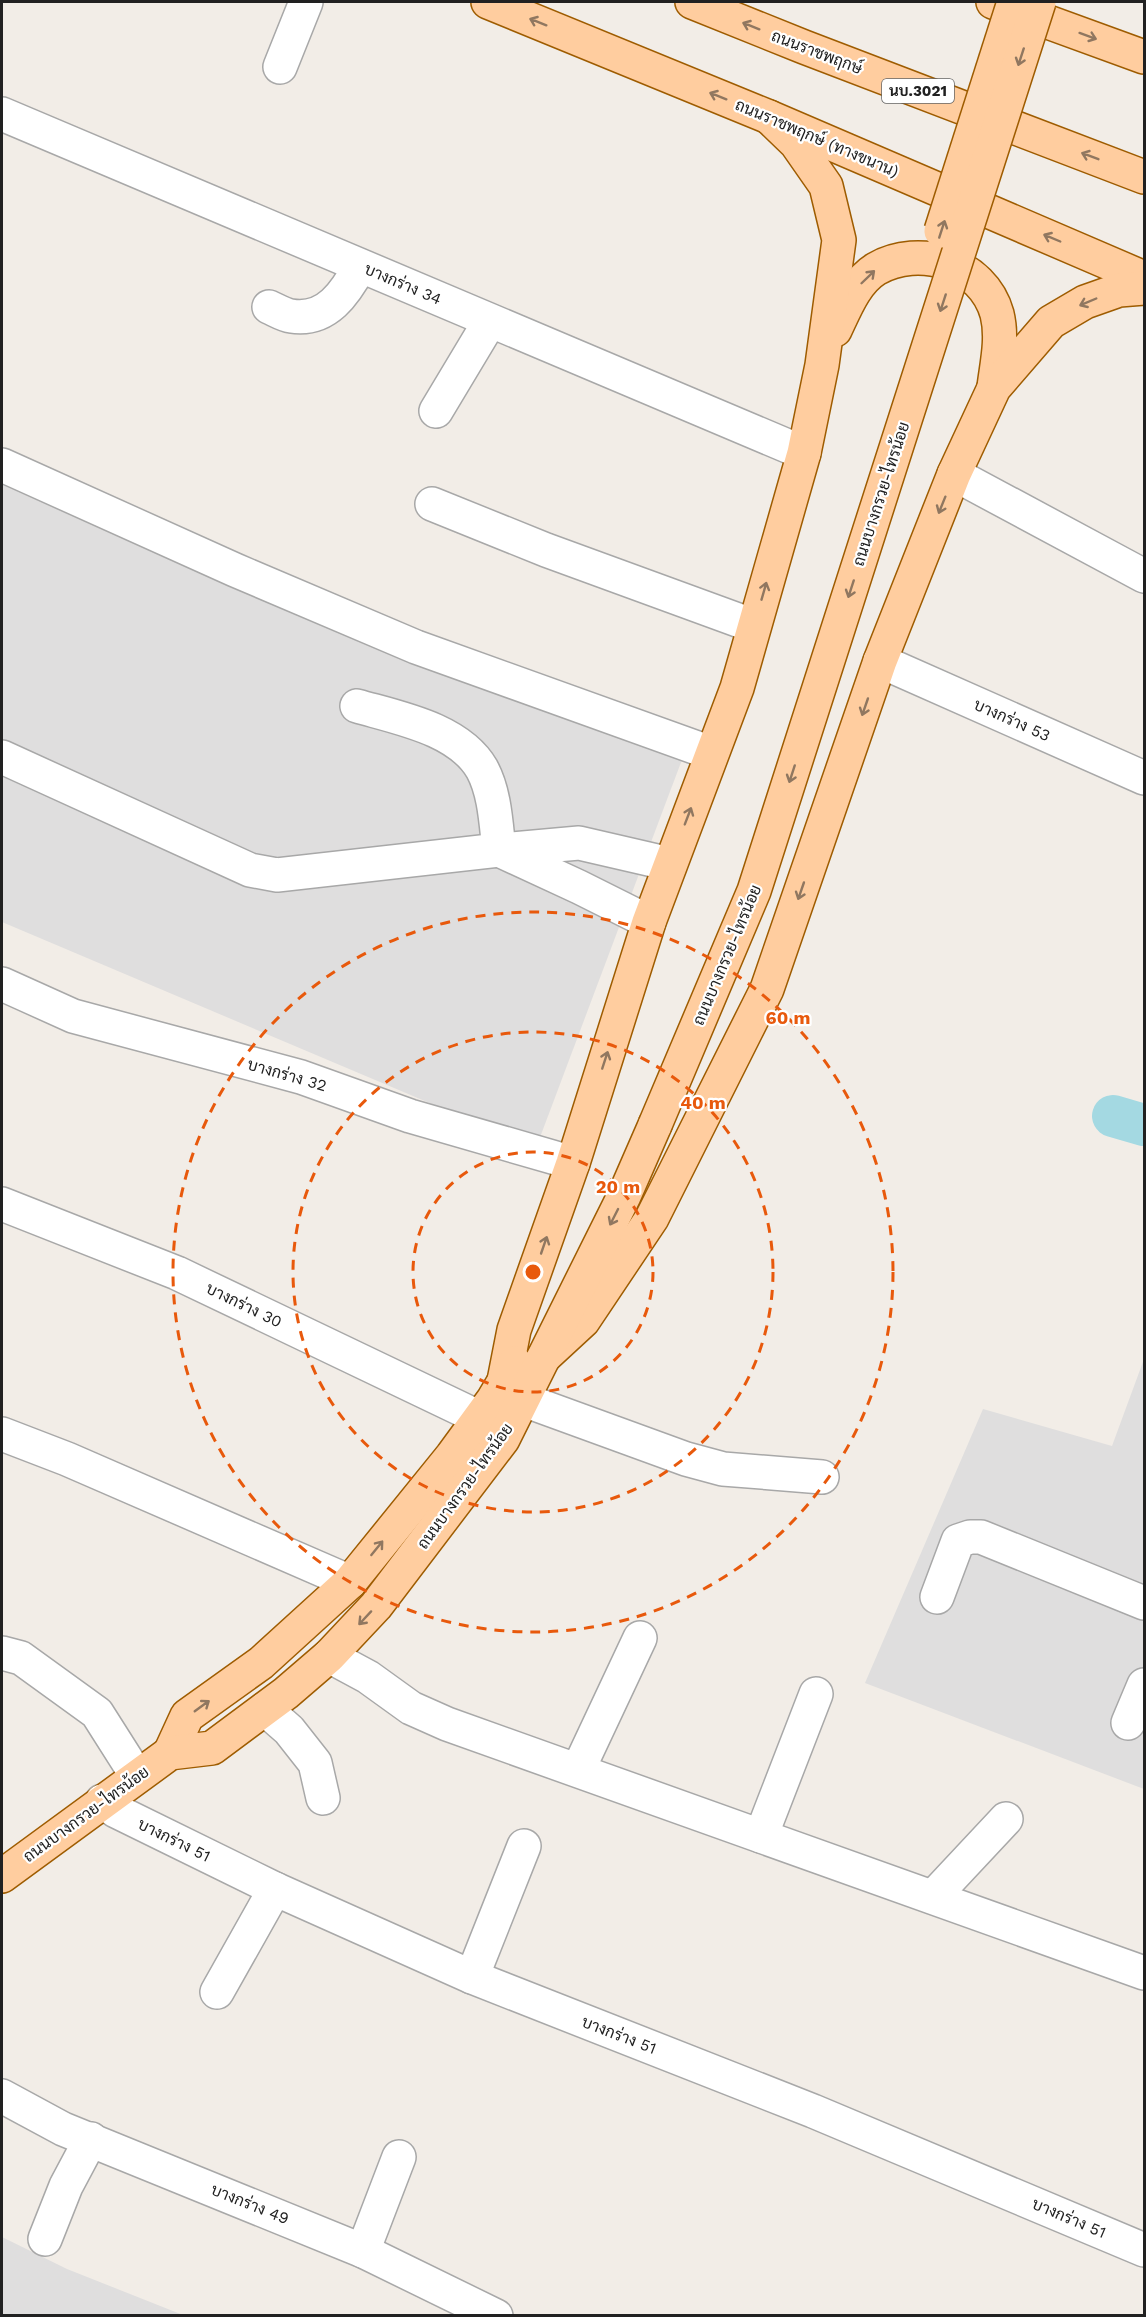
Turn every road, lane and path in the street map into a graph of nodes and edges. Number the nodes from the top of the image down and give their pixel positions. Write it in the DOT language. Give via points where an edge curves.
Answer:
graph roads {
  1 [pos="306,2"];
  2 [pos="488,2"];
  3 [pos="692,2"];
  4 [pos="993,2"];
  5 [pos="1014,2"];
  6 [pos="1039,2"];
  7 [pos="1144,57"];
  8 [pos="280,67"];
  9 [pos="2,114"];
  10 [pos="769,117"];
  11 [pos="1144,177"];
  12 [pos="360,266"];
  13 [pos="1144,278"];
  14 [pos="1144,288"];
  15 [pos="269,307"];
  16 [pos="490,321"];
  17 [pos="822,365"];
  18 [pos="994,388"];
  19 [pos="436,411"];
  20 [pos="804,453"];
  21 [pos="2,465"];
  22 [pos="954,474"];
  23 [pos="432,504"];
  24 [pos="1144,576"];
  25 [pos="754,626"];
  26 [pos="880,661"];
  27 [pos="357,706"];
  28 [pos="711,753"];
  29 [pos="2,758"];
  30 [pos="1144,778"];
  31 [pos="499,850"];
  32 [pos="670,864"];
  33 [pos="649,922"];
  34 [pos="2,984"];
  35 [pos="646,1121"];
  36 [pos="573,1163"];
  37 [pos="2,1204"];
  38 [pos="544,1357"];
  39 [pos="514,1391"];
  40 [pos="480,1418"];
  41 [pos="2,1434"];
  42 [pos="822,1476"];
  43 [pos="350,1582"];
  44 [pos="937,1598"];
  45 [pos="1144,1603"];
  46 [pos="640,1638"];
  47 [pos="2,1653"];
  48 [pos="329,1656"];
  49 [pos="1144,1685"];
  50 [pos="816,1694"];
  51 [pos="266,1709"];
  52 [pos="1128,1723"];
  53 [pos="170,1753"];
  54 [pos="578,1770"];
  55 [pos="137,1776"];
  56 [pos="323,1798"];
  57 [pos="102,1801"];
  58 [pos="1006,1819"];
  59 [pos="762,1836"];
  60 [pos="524,1846"];
  61 [pos="2,1876"];
  62 [pos="275,1889"];
  63 [pos="933,1897"];
  64 [pos="1144,1973"];
  65 [pos="472,1977"];
  66 [pos="217,1992"];
  67 [pos="2,2096"];
  68 [pos="91,2139"];
  69 [pos="399,2157"];
  70 [pos="45,2239"];
  71 [pos="1144,2250"];
  72 [pos="363,2251"];
  73 [pos="496,2316"];
  1 -- 8 [label="street"];
  10 -- 2 [label="main road, ถนนราชพฤกษ์ (ทางขนาน), one-way"];
  11 -- 3 [label="main road, ถนนราชพฤกษ์ / นบ.3021, one-way"];
  4 -- 7 [label="main road, one-way"];
  35 -- 5 [label="main road, ถนนบางกรวย-ไทรน้อย, one-way, bridge" via="735,884"];
  6 -- 35 [label="main road, ถนนบางกรวย-ไทรน้อย, one-way, bridge" via="754,891"];
  9 -- 12 [label="street, บางกร่าง 34"];
  13 -- 10 [label="main road, ถนนราชพฤกษ์ (ทางขนาน), one-way"];
  10 -- 17 [label="main road" via="796,143 826,186 839,240"];
  12 -- 15 [label="street" via="333,306 314,314 292,316"];
  12 -- 16 [label="street, บางกร่าง 34"];
  14 -- 18 [label="main road, one-way" via="1119,290 1085,302 1051,322"];
  16 -- 19 [label="street"];
  16 -- 20 [label="street, บางกร่าง 34"];
  17 -- 18 [label="main road, one-way" via="846,306 856,289 876,270 912,257 947,261 983,287 996,312 1001,339"];
  17 -- 20 [label="main road"];
  18 -- 22 [label="main road"];
  25 -- 20 [label="main road, one-way"];
  21 -- 28 [label="street" via="416,647"];
  22 -- 24 [label="street"];
  22 -- 26 [label="main road, one-way"];
  23 -- 25 [label="street"];
  25 -- 28 [label="main road" via="737,688"];
  26 -- 30 [label="street, บางกร่าง 53"];
  26 -- 38 [label="main road, one-way" via="767,989 652,1218 583,1321"];
  27 -- 31 [label="street" via="413,722 462,746 482,769 494,804"];
  32 -- 28 [label="main road, one-way"];
  29 -- 31 [label="street" via="226,861 277,875"];
  31 -- 32 [label="street" via="579,843"];
  31 -- 33 [label="street"];
  32 -- 33 [label="main road"];
  36 -- 33 [label="main road, one-way"];
  34 -- 36 [label="street, บางกร่าง 32" via="73,1016 301,1077 410,1116"];
  35 -- 38 [label="main road, ถนนบางกรวย-ไทรน้อย, one-way" via="624,1196"];
  35 -- 39 [label="main road, ถนนบางกรวย-ไทรน้อย" via="533,1333"];
  39 -- 36 [label="main road, one-way" via="514,1330"];
  37 -- 40 [label="street, บางกร่าง 30" via="177,1273"];
  38 -- 39 [label="main road, ถนนบางกรวย-ไทรน้อย"];
  39 -- 40 [label="main road, ถนนบางกรวย-ไทรน้อย"];
  39 -- 42 [label="street" via="696,1462"];
  39 -- 48 [label="main road, ถนนบางกรวย-ไทรน้อย, one-way" via="503,1439 376,1606"];
  43 -- 40 [label="main road, ถนนบางกรวย-ไทรน้อย, one-way"];
  41 -- 43 [label="street"];
  53 -- 43 [label="main road, ถนนบางกรวย-ไทรน้อย, one-way" via="187,1716 261,1663"];
  44 -- 45 [label="street" via="958,1542 970,1537"];
  46 -- 54 [label="street"];
  47 -- 55 [label="street" via="21,1658 97,1713"];
  48 -- 51 [label="main road, ถนนบางกรวย-ไทรน้อย"];
  48 -- 54 [label="street" via="368,1677 411,1708"];
  49 -- 52 [label="street"];
  50 -- 59 [label="street"];
  51 -- 53 [label="main road, ถนนบางกรวย-ไทรน้อย" via="212,1748"];
  51 -- 56 [label="street" via="315,1763"];
  53 -- 55 [label="main road, ถนนบางกรวย-ไทรน้อย"];
  54 -- 59 [label="street"];
  55 -- 57 [label="main road, ถนนบางกรวย-ไทรน้อย"];
  57 -- 61 [label="main road, ถนนบางกรวย-ไทรน้อย"];
  57 -- 62 [label="street, บางกร่าง 51"];
  58 -- 63 [label="street"];
  59 -- 63 [label="street"];
  60 -- 65 [label="street"];
  62 -- 65 [label="street, บางกร่าง 51"];
  62 -- 66 [label="street"];
  63 -- 64 [label="street"];
  65 -- 71 [label="street, บางกร่าง 51" via="813,2111"];
  67 -- 68 [label="street, บางกร่าง 49" via="63,2129"];
  68 -- 70 [label="street" via="66,2186"];
  68 -- 72 [label="street, บางกร่าง 49"];
  69 -- 72 [label="street"];
  72 -- 73 [label="street, บางกร่าง 49"];
}
